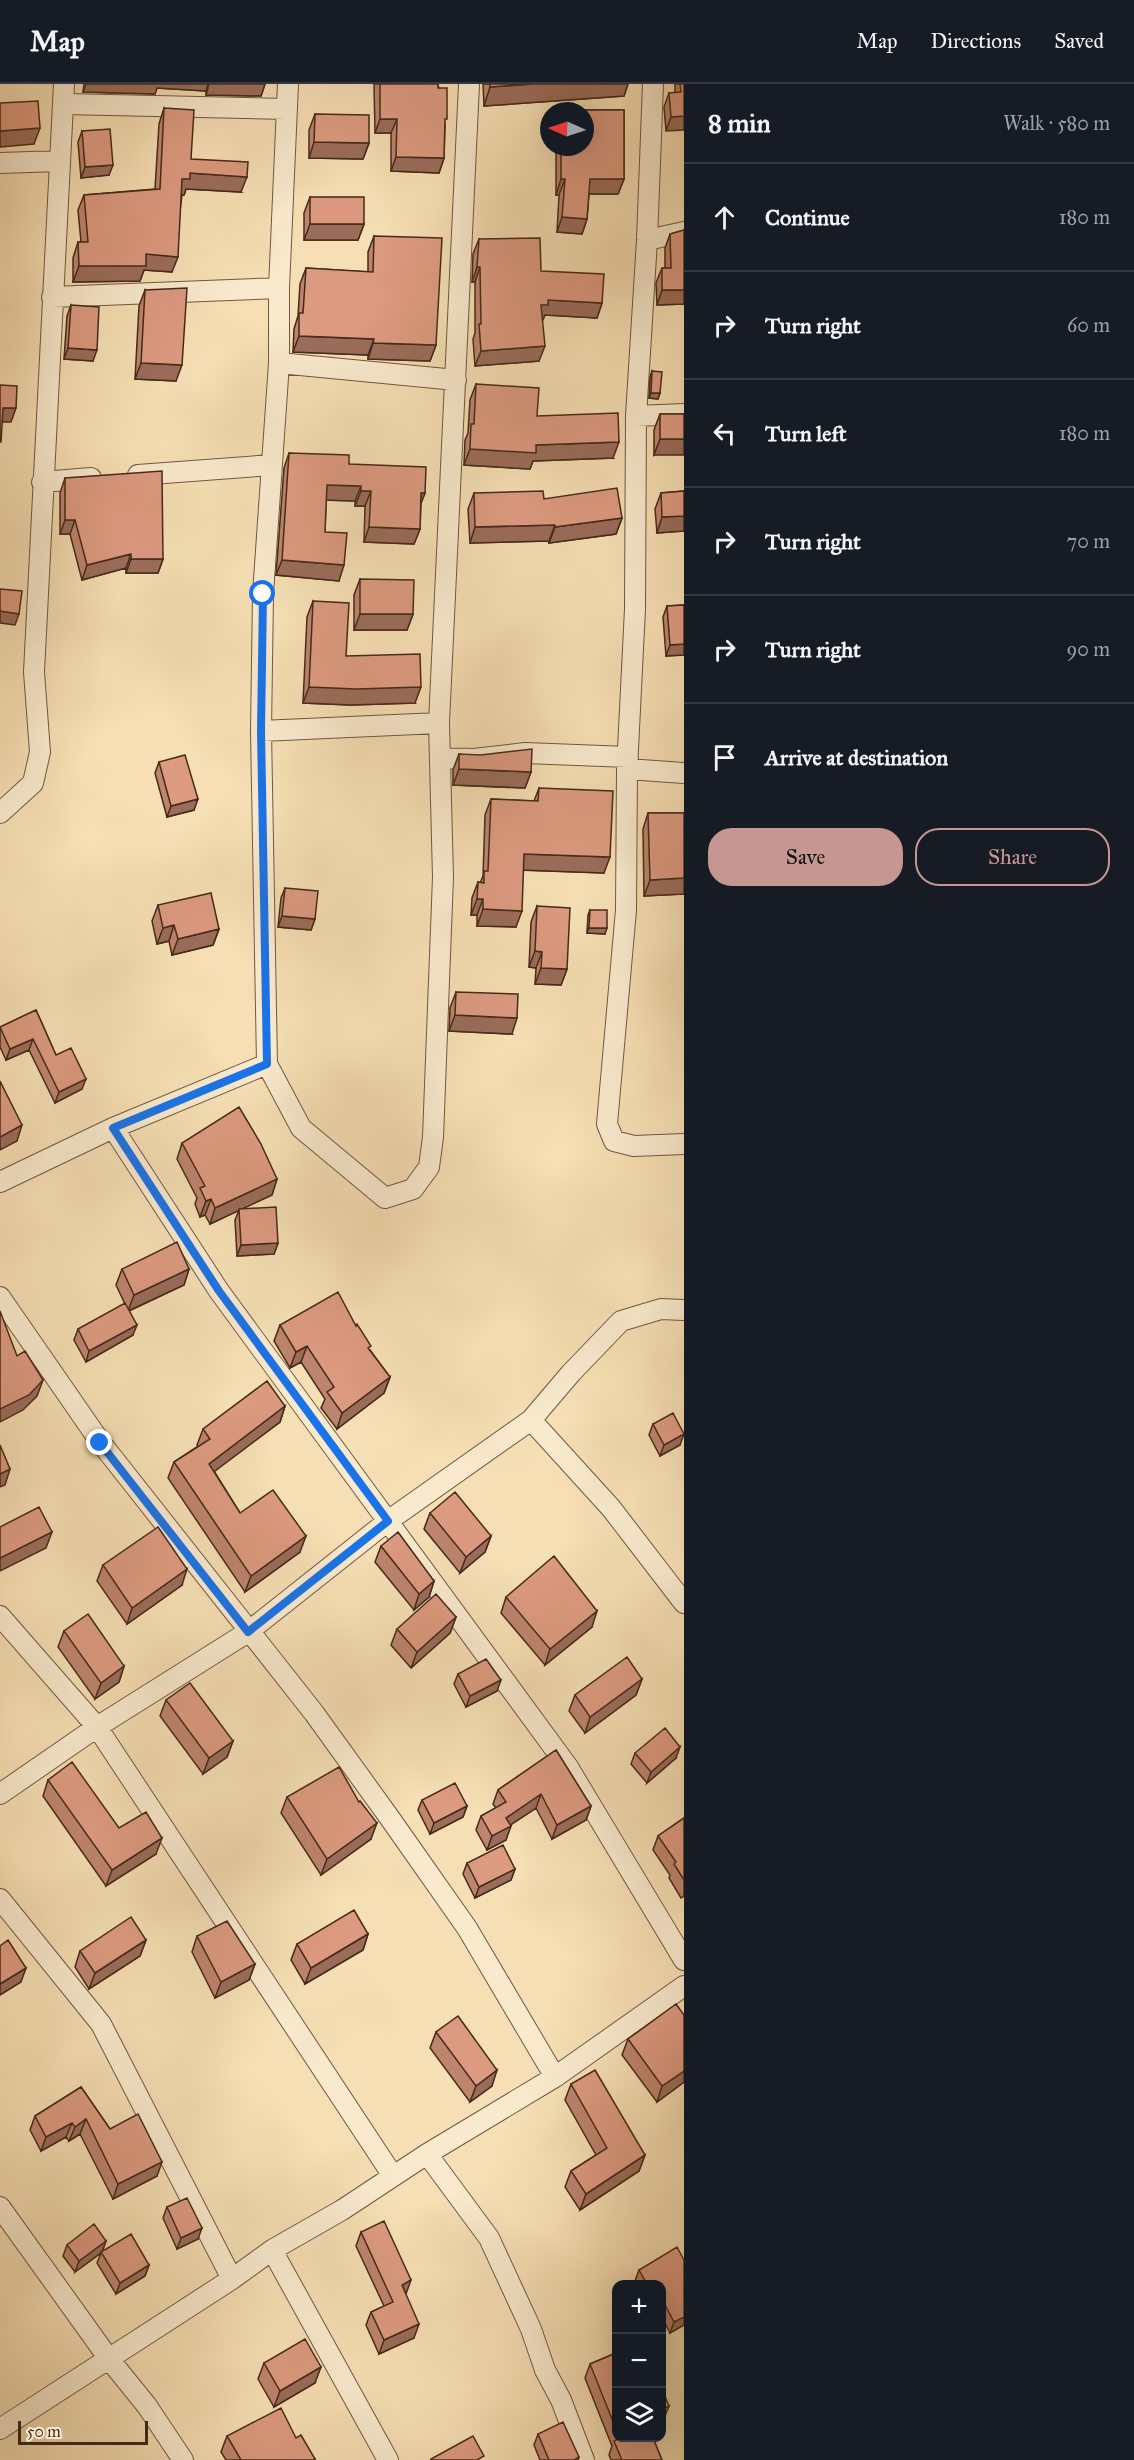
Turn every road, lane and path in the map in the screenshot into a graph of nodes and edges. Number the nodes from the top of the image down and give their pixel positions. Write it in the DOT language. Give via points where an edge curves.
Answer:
graph roads {
  1 [pos="64,84"];
  2 [pos="288,84"];
  3 [pos="469,84"];
  4 [pos="653,84"];
  5 [pos="64,104"];
  6 [pos="287,110"];
  7 [pos="60,161"];
  8 [pos="0,163"];
  9 [pos="684,232"];
  10 [pos="647,240"];
  11 [pos="279,288"];
  12 [pos="52,297"];
  13 [pos="279,363"];
  14 [pos="456,380"];
  15 [pos="684,414"];
  16 [pos="636,416"];
  17 [pos="272,465"];
  18 [pos="42,482"];
  19 [pos="439,723"];
  20 [pos="261,731"];
  21 [pos="441,758"];
  22 [pos="628,763"];
  23 [pos="684,773"];
  24 [pos="0,813"];
  25 [pos="267,1064"];
  26 [pos="113,1128"];
  27 [pos="684,1144"];
  28 [pos="0,1182"];
  29 [pos="0,1297"];
  30 [pos="684,1310"];
  31 [pos="531,1420"];
  32 [pos="388,1521"];
  33 [pos="684,1603"];
  34 [pos="0,1616"];
  35 [pos="248,1632"];
  36 [pos="97,1727"];
  37 [pos="0,1794"];
  38 [pos="0,1899"];
  39 [pos="684,1960"];
  40 [pos="684,1986"];
  41 [pos="555,2077"];
  42 [pos="427,2154"];
  43 [pos="393,2176"];
  44 [pos="0,2207"];
  45 [pos="272,2250"];
  46 [pos="232,2279"];
  47 [pos="109,2359"];
  48 [pos="0,2429"];
  49 [pos="183,2460"];
  50 [pos="388,2460"];
  51 [pos="584,2460"];
  1 -- 5 [label="street"];
  2 -- 6 [label="street"];
  3 -- 14 [label="street"];
  4 -- 10 [label="street"];
  5 -- 6 [label="street"];
  5 -- 7 [label="street"];
  6 -- 11 [label="street"];
  7 -- 8 [label="street"];
  7 -- 12 [label="street"];
  9 -- 10 [label="street"];
  10 -- 16 [label="street"];
  11 -- 12 [label="street"];
  11 -- 13 [label="street"];
  12 -- 18 [label="street"];
  13 -- 14 [label="street"];
  13 -- 17 [label="street"];
  14 -- 19 [label="street"];
  15 -- 16 [label="street"];
  16 -- 22 [label="street" via="635,609"];
  17 -- 18 [label="street"];
  17 -- 20 [label="street" via="263,594"];
  18 -- 24 [label="street" via="34,672 40,752 33,783"];
  19 -- 20 [label="street"];
  19 -- 21 [label="street"];
  20 -- 25 [label="street"];
  21 -- 22 [label="street" via="525,753"];
  21 -- 25 [label="street" via="443,877 433,1137 429,1167 413,1189 385,1198 301,1128"];
  22 -- 23 [label="street"];
  22 -- 27 [label="street" via="626,910 607,1125 614,1141 634,1146"];
  25 -- 26 [label="street"];
  26 -- 28 [label="street"];
  26 -- 32 [label="street" via="219,1291"];
  29 -- 35 [label="street" via="100,1443"];
  30 -- 31 [label="street" via="661,1309 621,1321"];
  31 -- 32 [label="street"];
  31 -- 33 [label="street" via="611,1508"];
  32 -- 35 [label="street"];
  32 -- 39 [label="street" via="568,1767"];
  34 -- 36 [label="street"];
  35 -- 36 [label="street"];
  35 -- 41 [label="street" via="314,1713 467,1928"];
  36 -- 37 [label="street"];
  36 -- 43 [label="street"];
  38 -- 46 [label="street" via="101,2024"];
  40 -- 41 [label="street"];
  41 -- 42 [label="street"];
  42 -- 43 [label="street"];
  42 -- 51 [label="street" via="489,2238"];
  43 -- 45 [label="street"];
  44 -- 47 [label="street"];
  45 -- 46 [label="street"];
  45 -- 50 [label="street"];
  46 -- 47 [label="street"];
  47 -- 48 [label="street"];
  47 -- 49 [label="street"];
}
